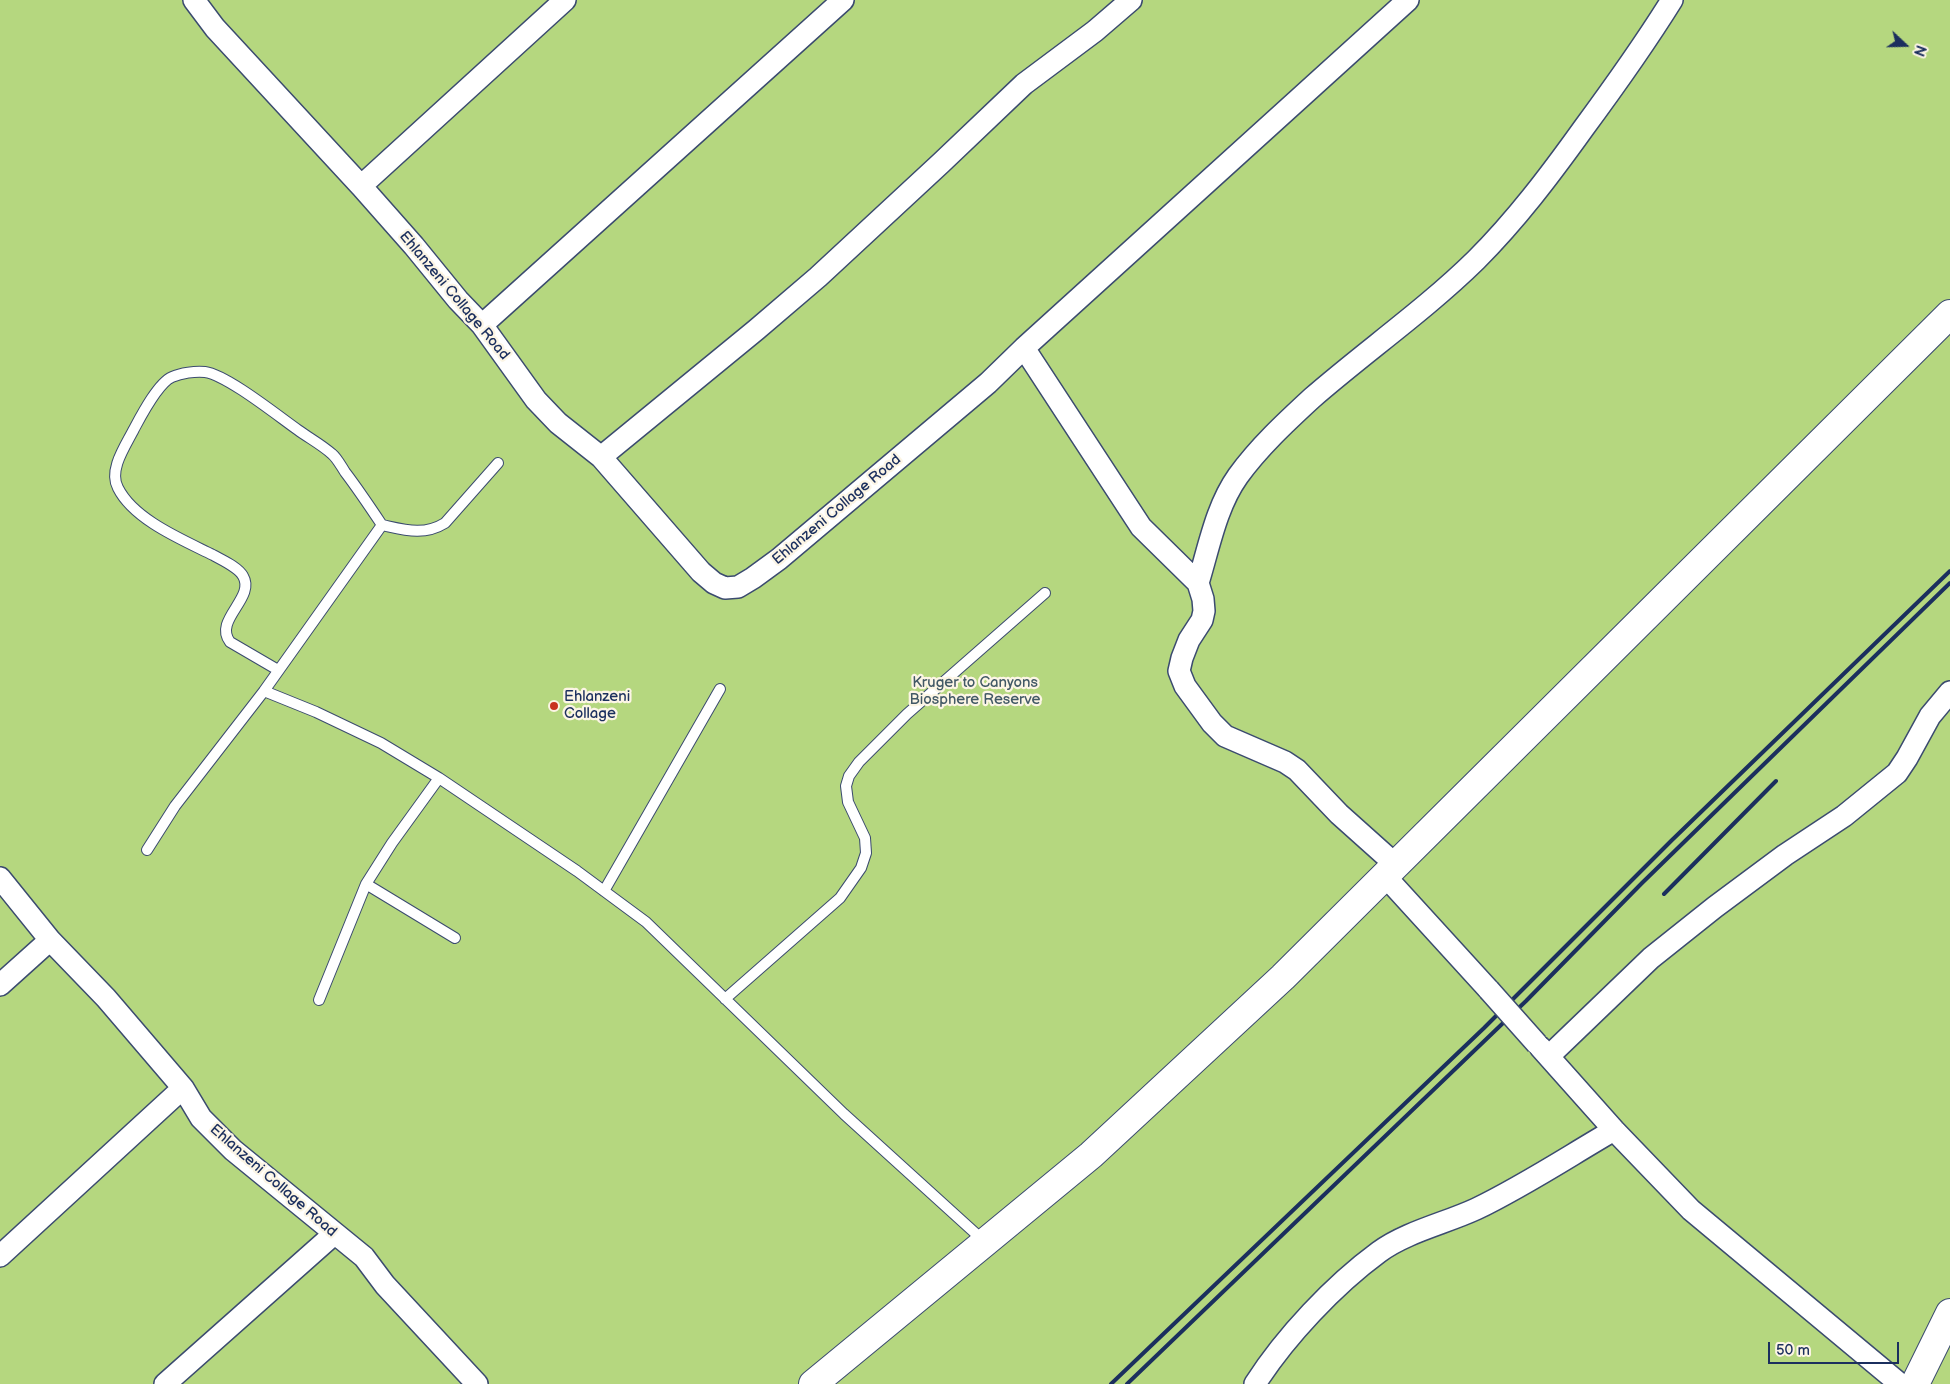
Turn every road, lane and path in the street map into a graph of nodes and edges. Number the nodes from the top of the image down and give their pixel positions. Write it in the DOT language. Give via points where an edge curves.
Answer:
graph roads {
  1 [pos="194,0"];
  2 [pos="565,0"];
  3 [pos="843,0"];
  4 [pos="1131,0"];
  5 [pos="1408,0"];
  6 [pos="1672,0"];
  7 [pos="361,186"];
  8 [pos="1950,314"];
  9 [pos="482,325"];
  10 [pos="1024,348"];
  11 [pos="601,457"];
  12 [pos="498,463"];
  13 [pos="382,525"];
  14 [pos="1198,583"];
  15 [pos="1045,593"];
  16 [pos="278,670"];
  17 [pos="720,689"];
  18 [pos="264,691"];
  19 [pos="1950,692"];
  20 [pos="439,778"];
  21 [pos="147,850"];
  22 [pos="1391,871"];
  23 [pos="0,878"];
  24 [pos="366,884"];
  25 [pos="604,891"];
  26 [pos="455,938"];
  27 [pos="50,940"];
  28 [pos="0,985"];
  29 [pos="725,999"];
  30 [pos="319,1000"];
  31 [pos="1543,1050"];
  32 [pos="183,1088"];
  33 [pos="1614,1130"];
  34 [pos="334,1234"];
  35 [pos="986,1243"];
  36 [pos="0,1256"];
  37 [pos="1950,1313"];
  38 [pos="165,1384"];
  39 [pos="478,1384"];
  40 [pos="813,1384"];
  41 [pos="1255,1384"];
  42 [pos="1900,1384"];
  43 [pos="1915,1384"];
  1 -- 7 [label="street, Ehlanzeni Collage Road" via="215,28"];
  2 -- 7 [label="street"];
  3 -- 9 [label="street"];
  4 -- 11 [label="street" via="1024,84 818,277"];
  5 -- 10 [label="street, Ehlanzeni Collage Road"];
  6 -- 14 [label="street" via="1624,74 1548,178 1510,223 1476,260 1279,428 1238,476 1223,502"];
  7 -- 9 [label="street, Ehlanzeni Collage Road"];
  8 -- 22 [label="street"];
  9 -- 11 [label="street, Ehlanzeni Collage Road" via="536,400 558,423"];
  10 -- 11 [label="street, Ehlanzeni Collage Road" via="988,383 779,560 738,587 725,588 701,572"];
  10 -- 14 [label="street" via="1141,527"];
  12 -- 13 [label="lane" via="445,523 435,529 419,532"];
  13 -- 16 [label="lane"];
  13 -- 16 [label="lane" via="333,454 227,381 206,372 170,378 148,403 122,452 115,472 117,487 128,503 144,517 242,574 246,581 245,590 227,623 226,637"];
  14 -- 22 [label="street" via="1204,599 1204,611 1182,658 1179,671 1185,686 1225,736 1291,766"];
  15 -- 29 [label="lane" via="907,714 859,762 846,786 848,802 865,838 866,853 860,868 840,898"];
  16 -- 18 [label="lane"];
  17 -- 25 [label="lane"];
  18 -- 20 [label="lane" via="381,743"];
  18 -- 21 [label="lane" via="175,806"];
  19 -- 31 [label="street" via="1930,716 1897,773 1844,816 1785,855 1672,941"];
  20 -- 24 [label="lane"];
  20 -- 25 [label="lane"];
  22 -- 31 [label="street, bridge"];
  22 -- 35 [label="street" via="1097,1149"];
  23 -- 27 [label="street, Ehlanzeni Collage Road"];
  24 -- 26 [label="lane"];
  24 -- 30 [label="lane"];
  25 -- 29 [label="lane" via="646,922"];
  27 -- 28 [label="street"];
  27 -- 32 [label="street, Ehlanzeni Collage Road" via="106,998"];
  29 -- 35 [label="lane" via="844,1114"];
  31 -- 33 [label="street"];
  32 -- 34 [label="street, Ehlanzeni Collage Road" via="201,1118 233,1150"];
  32 -- 36 [label="street"];
  33 -- 41 [label="street" via="1476,1209 1378,1252 1297,1328"];
  33 -- 42 [label="street" via="1691,1210"];
  34 -- 38 [label="street"];
  34 -- 39 [label="street, Ehlanzeni Collage Road" via="364,1258 385,1285"];
  35 -- 40 [label="street"];
  37 -- 43 [label="street"];
}
